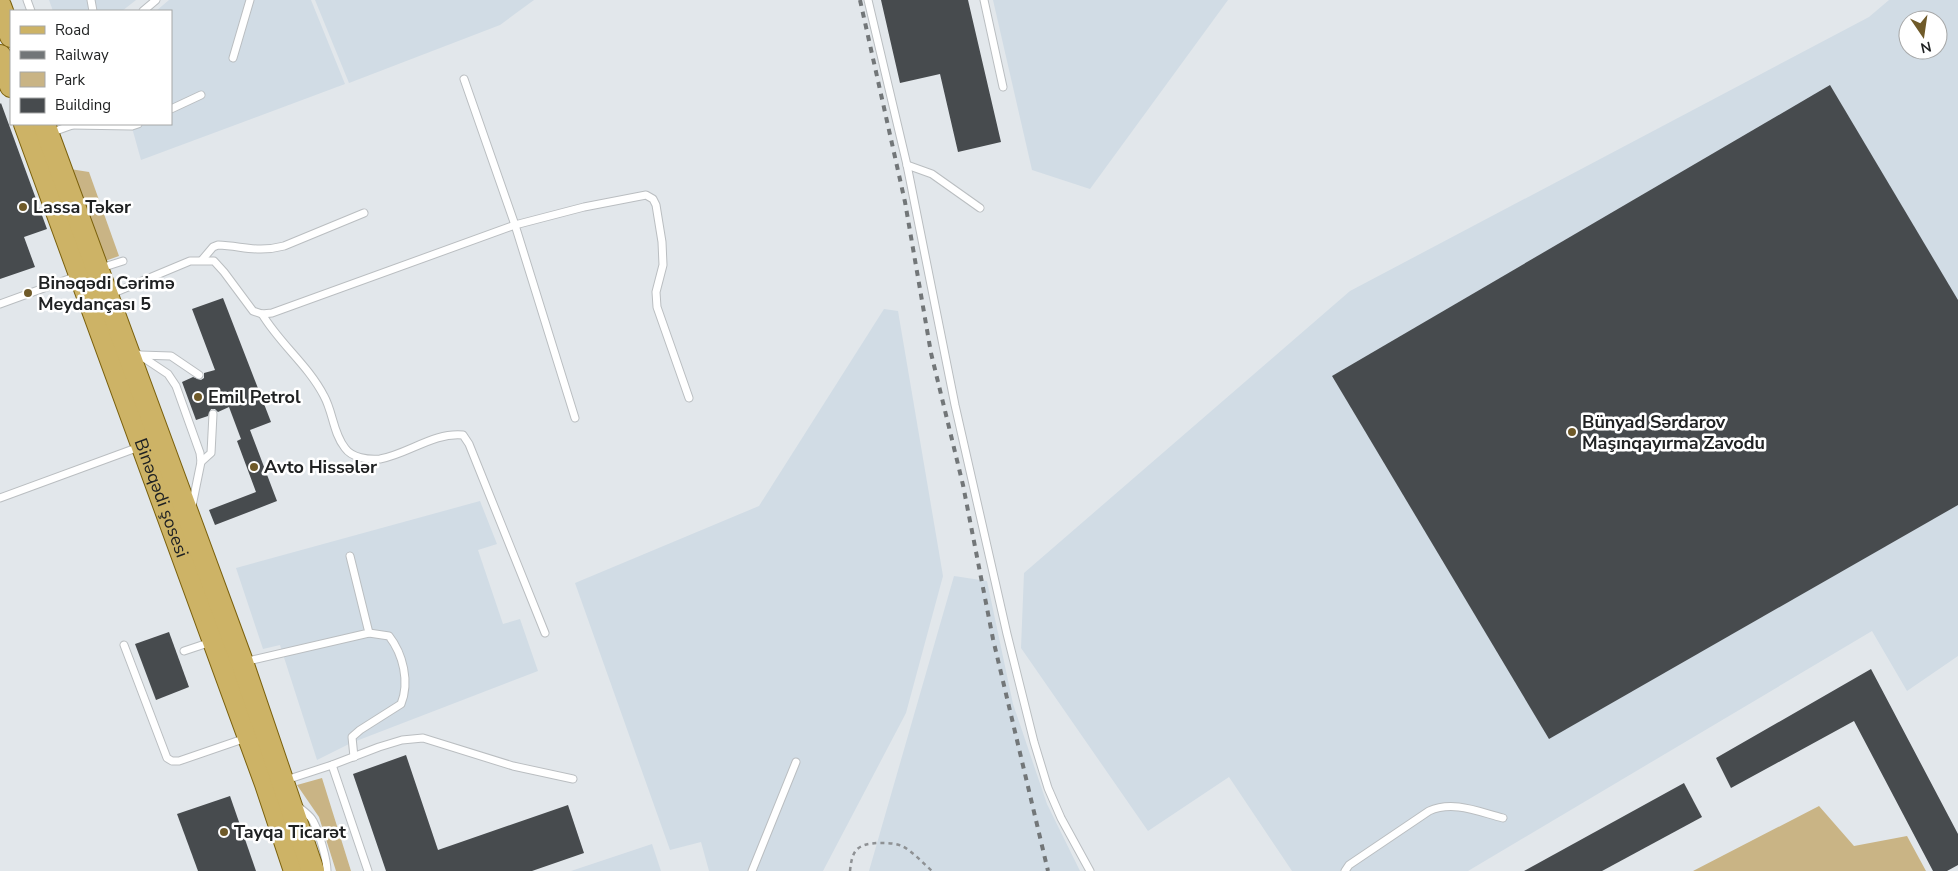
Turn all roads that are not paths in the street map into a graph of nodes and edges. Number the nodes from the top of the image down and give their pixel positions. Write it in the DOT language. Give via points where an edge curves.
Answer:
graph roads {
  1 [pos="156,0"];
  2 [pos="250,0"];
  3 [pos="868,0"];
  4 [pos="984,0"];
  5 [pos="0,6"];
  6 [pos="144,10"];
  7 [pos="10,33"];
  8 [pos="0,56"];
  9 [pos="233,58"];
  10 [pos="464,79"];
  11 [pos="7,83"];
  12 [pos="1002,87"];
  13 [pos="200,95"];
  14 [pos="172,109"];
  15 [pos="25,125"];
  16 [pos="67,125"];
  17 [pos="102,125"];
  18 [pos="135,125"];
  19 [pos="45,129"];
  20 [pos="907,165"];
  21 [pos="980,208"];
  22 [pos="364,213"];
  23 [pos="515,225"];
  24 [pos="202,260"];
  25 [pos="124,261"];
  26 [pos="88,272"];
  27 [pos="106,296"];
  28 [pos="0,304"];
  29 [pos="262,314"];
  30 [pos="132,350"];
  31 [pos="199,375"];
  32 [pos="689,398"];
  33 [pos="213,414"];
  34 [pos="575,418"];
  35 [pos="142,446"];
  36 [pos="200,462"];
  37 [pos="0,498"];
  38 [pos="189,519"];
  39 [pos="350,556"];
  40 [pos="545,632"];
  41 [pos="370,633"];
  42 [pos="214,641"];
  43 [pos="124,645"];
  44 [pos="184,651"];
  45 [pos="242,662"];
  46 [pos="248,736"];
  47 [pos="354,757"];
  48 [pos="796,762"];
  49 [pos="332,765"];
  50 [pos="573,779"];
  51 [pos="286,791"];
  52 [pos="1503,818"];
  53 [pos="295,871"];
  54 [pos="313,871"];
  55 [pos="327,871"];
  56 [pos="368,871"];
  57 [pos="752,871"];
  58 [pos="1090,871"];
  59 [pos="1345,871"];
  1 -- 6 [label="lane"];
  2 -- 9 [label="lane"];
  3 -- 20 [label="lane"];
  4 -- 12 [label="lane"];
  5 -- 7 [label="main road"];
  8 -- 11 [label="main road"];
  10 -- 23 [label="lane"];
  13 -- 14 [label="lane"];
  15 -- 26 [label="main road, Binəqədi şosesi"];
  16 -- 19 [label="lane"];
  17 -- 18 [label="lane"];
  19 -- 26 [label="main road, Binəqədi şosesi"];
  20 -- 21 [label="lane" via="932,174"];
  20 -- 58 [label="lane" via="955,405 1034,742 1061,818"];
  22 -- 24 [label="lane" via="272,250 218,245"];
  23 -- 29 [label="lane" via="284,309"];
  23 -- 32 [label="lane" via="635,196 646,194 653,199 663,265 656,292 657,307"];
  23 -- 34 [label="lane"];
  24 -- 27 [label="lane"];
  24 -- 29 [label="lane" via="214,261 247,305"];
  25 -- 26 [label="lane"];
  26 -- 27 [label="main road, Binəqədi şosesi"];
  26 -- 28 [label="lane"];
  26 -- 35 [label="main road, Binəqədi şosesi"];
  27 -- 30 [label="main road, Binəqədi şosesi"];
  29 -- 40 [label="lane" via="312,376 328,404 346,450 358,457 377,459 395,456 450,434 463,435"];
  30 -- 31 [label="lane" via="171,356"];
  30 -- 36 [label="lane" via="168,374 176,386 200,453"];
  30 -- 38 [label="main road, Binəqədi şosesi"];
  33 -- 36 [label="lane" via="211,453"];
  35 -- 37 [label="lane"];
  35 -- 42 [label="main road, Binəqədi şosesi"];
  36 -- 38 [label="lane"];
  38 -- 45 [label="main road, Binəqədi şosesi"];
  39 -- 41 [label="lane"];
  41 -- 45 [label="lane"];
  41 -- 47 [label="lane" via="389,636 397,646 406,683 401,704 352,737"];
  42 -- 44 [label="lane"];
  42 -- 46 [label="main road, Binəqədi şosesi"];
  43 -- 46 [label="lane" via="167,758 179,761"];
  45 -- 51 [label="main road, Binəqədi şosesi"];
  46 -- 53 [label="main road, Binəqədi şosesi"];
  47 -- 49 [label="lane"];
  47 -- 50 [label="lane" via="379,746 423,738 513,766"];
  48 -- 57 [label="lane"];
  49 -- 51 [label="lane"];
  49 -- 56 [label="lane"];
  51 -- 54 [label="main road, Binəqədi şosesi"];
  51 -- 55 [label="lane" via="313,822"];
  52 -- 59 [label="lane" via="1450,805 1438,806"];
}
